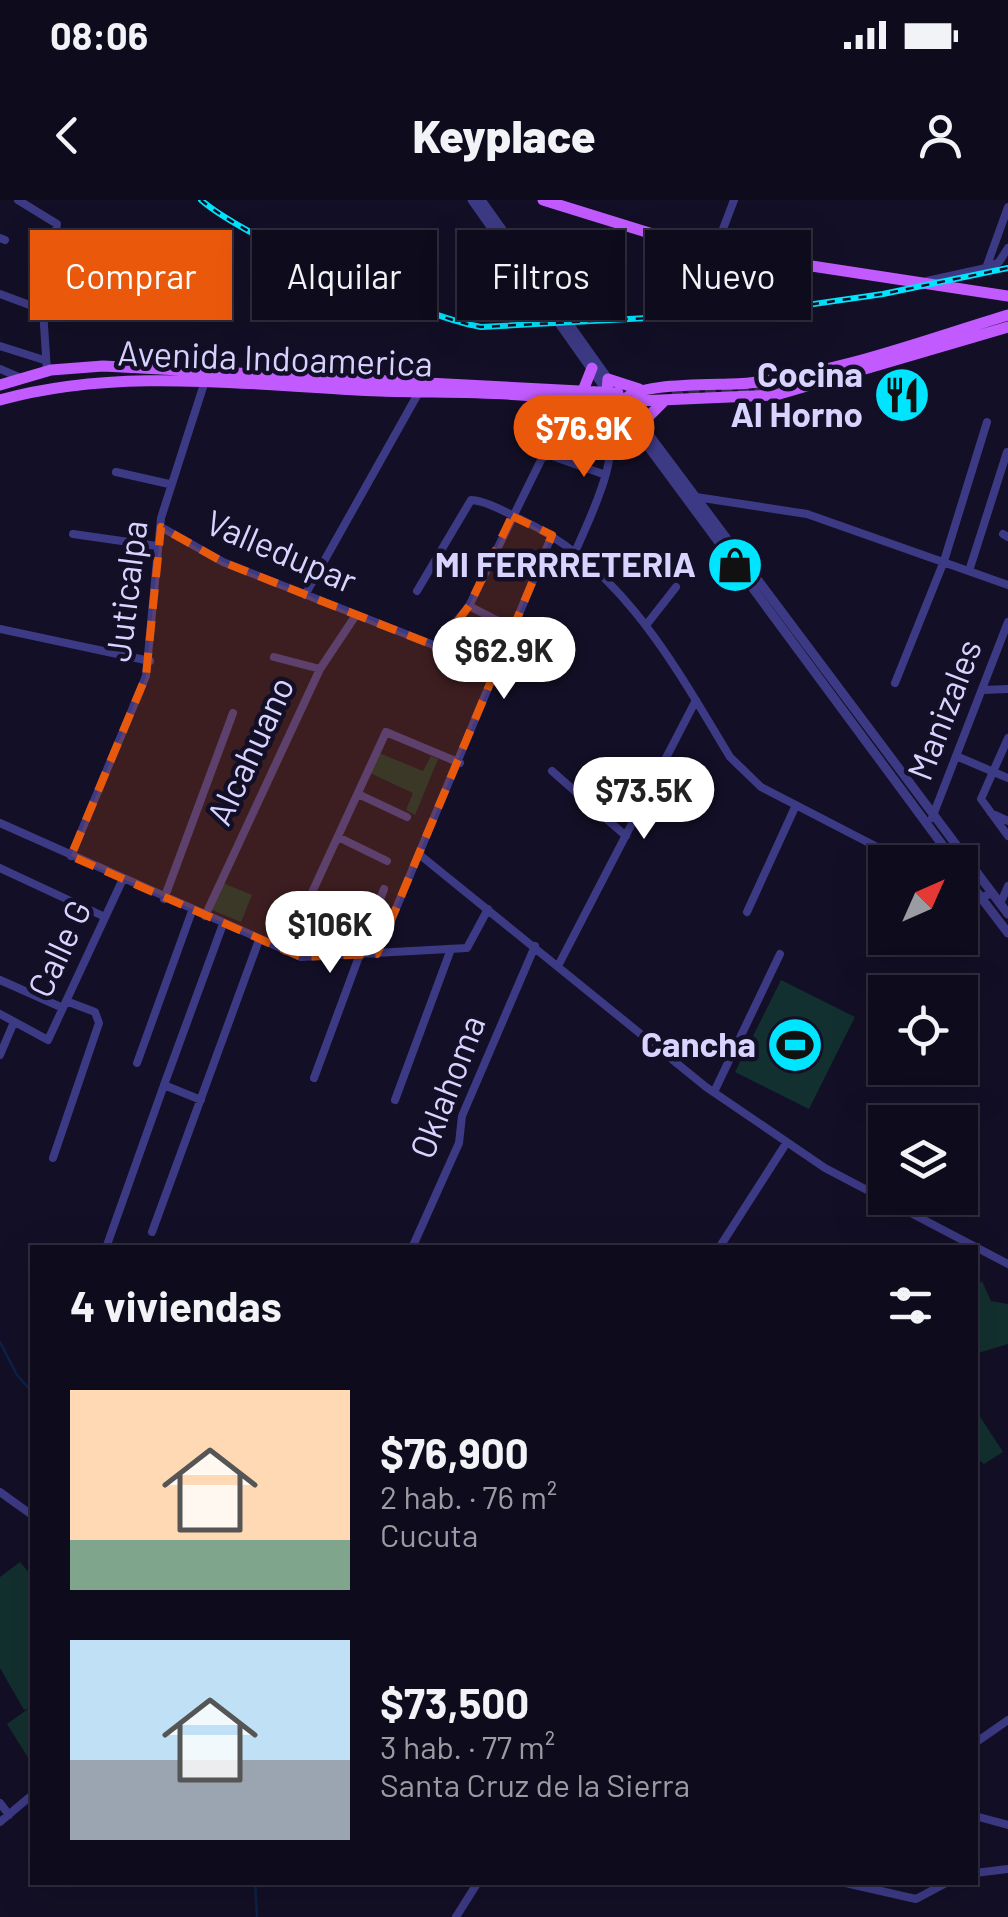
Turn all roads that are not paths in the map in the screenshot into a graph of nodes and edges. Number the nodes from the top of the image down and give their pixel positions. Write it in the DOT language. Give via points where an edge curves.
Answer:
graph roads {
  1 [pos="18,200"];
  2 [pos="472,200"];
  3 [pos="481,200"];
  4 [pos="543,200"];
  5 [pos="734,200"];
  6 [pos="1008,207"];
  7 [pos="57,230"];
  8 [pos="646,230"];
  9 [pos="723,230"];
  10 [pos="1008,248"];
  11 [pos="811,264"];
  12 [pos="986,268"];
  13 [pos="927,281"];
  14 [pos="0,294"];
  15 [pos="1008,296"];
  16 [pos="30,305"];
  17 [pos="1008,315"];
  18 [pos="43,320"];
  19 [pos="1008,327"];
  20 [pos="0,346"];
  21 [pos="45,365"];
  22 [pos="592,368"];
  23 [pos="0,370"];
  24 [pos="21,378"];
  25 [pos="204,384"];
  26 [pos="0,385"];
  27 [pos="584,388"];
  28 [pos="639,389"];
  29 [pos="419,392"];
  30 [pos="614,398"];
  31 [pos="0,400"];
  32 [pos="663,402"];
  33 [pos="987,422"];
  34 [pos="645,431"];
  35 [pos="1007,452"];
  36 [pos="116,472"];
  37 [pos="604,474"];
  38 [pos="170,484"];
  39 [pos="694,497"];
  40 [pos="512,516"];
  41 [pos="161,527"];
  42 [pos="74,534"];
  43 [pos="552,535"];
  44 [pos="158,546"];
  45 [pos="576,550"];
  46 [pos="944,561"];
  47 [pos="969,570"];
  48 [pos="1008,585"];
  49 [pos="676,587"];
  50 [pos="417,591"];
  51 [pos="305,595"];
  52 [pos="469,606"];
  53 [pos="356,615"];
  54 [pos="1008,622"];
  55 [pos="646,624"];
  56 [pos="512,628"];
  57 [pos="0,629"];
  58 [pos="274,657"];
  59 [pos="150,661"];
  60 [pos="320,669"];
  61 [pos="895,683"];
  62 [pos="1008,689"];
  63 [pos="983,690"];
  64 [pos="696,700"];
  65 [pos="234,713"];
  66 [pos="1008,738"];
  67 [pos="956,756"];
  68 [pos="460,763"];
  69 [pos="552,770"];
  70 [pos="994,772"];
  71 [pos="1008,778"];
  72 [pos="358,794"];
  73 [pos="796,806"];
  74 [pos="986,811"];
  75 [pos="407,817"];
  76 [pos="932,818"];
  77 [pos="1008,820"];
  78 [pos="0,823"];
  79 [pos="626,836"];
  80 [pos="1008,836"];
  81 [pos="340,838"];
  82 [pos="873,845"];
  83 [pos="942,845"];
  84 [pos="420,854"];
  85 [pos="70,856"];
  86 [pos="387,861"];
  87 [pos="0,868"];
  88 [pos="122,880"];
  89 [pos="1008,886"];
  90 [pos="978,888"];
  91 [pos="384,890"];
  92 [pos="978,894"];
  93 [pos="986,896"];
  94 [pos="164,899"];
  95 [pos="1000,904"];
  96 [pos="488,909"];
  97 [pos="192,910"];
  98 [pos="747,912"];
  99 [pos="1008,914"];
  100 [pos="205,916"];
  101 [pos="105,917"];
  102 [pos="223,924"];
  103 [pos="1008,933"];
  104 [pos="258,940"];
  105 [pos="536,946"];
  106 [pos="450,949"];
  107 [pos="284,952"];
  108 [pos="377,954"];
  109 [pos="780,954"];
  110 [pos="358,956"];
  111 [pos="558,966"];
  112 [pos="0,980"];
  113 [pos="64,1004"];
  114 [pos="0,1014"];
  115 [pos="14,1022"];
  116 [pos="0,1055"];
  117 [pos="137,1063"];
  118 [pos="314,1078"];
  119 [pos="164,1086"];
  120 [pos="714,1092"];
  121 [pos="200,1100"];
  122 [pos="396,1100"];
  123 [pos="787,1142"];
  124 [pos="53,1158"];
  125 [pos="152,1232"];
  126 [pos="107,1245"];
  127 [pos="413,1245"];
  128 [pos="722,1245"];
  129 [pos="972,1245"];
  130 [pos="978,1248"];
  131 [pos="1008,1264"];
  132 [pos="0,1492"];
  133 [pos="30,1513"];
  134 [pos="1008,1720"];
  135 [pos="978,1741"];
  136 [pos="30,1797"];
  137 [pos="0,1802"];
  138 [pos="9,1815"];
  139 [pos="978,1817"];
  140 [pos="0,1822"];
  141 [pos="1008,1825"];
  142 [pos="1008,1869"];
  143 [pos="978,1872"];
  144 [pos="476,1885"];
  145 [pos="854,1885"];
  146 [pos="942,1885"];
  147 [pos="456,1917"];
  1 -- 7 [label="street" via="58,224"];
  2 -- 22 [label="street"];
  3 -- 30 [label="street"];
  4 -- 8 [label="main road"];
  5 -- 9 [label="street"];
  6 -- 12 [label="street"];
  10 -- 12 [label="street"];
  11 -- 13 [label="main road"];
  12 -- 13 [label="street"];
  13 -- 15 [label="main road"];
  14 -- 16 [label="street"];
  17 -- 28 [label="main road" via="812,376"];
  18 -- 21 [label="street"];
  19 -- 32 [label="main road" via="776,395"];
  20 -- 21 [label="street"];
  21 -- 24 [label="main road, Avenida Indoamerica"];
  21 -- 27 [label="main road, Avenida Indoamerica"];
  22 -- 27 [label="main road"];
  22 -- 30 [label="street"];
  23 -- 24 [label="street"];
  24 -- 26 [label="main road, Avenida Indoamerica"];
  25 -- 29 [label="main road, Avenida Indoamerica"];
  25 -- 31 [label="main road, Avenida Indoamerica" via="93,380"];
  25 -- 38 [label="street, Juticalpa"];
  27 -- 30 [label="main road, Avenida Indoamerica"];
  28 -- 30 [label="main road"];
  28 -- 30 [label="main road"];
  29 -- 30 [label="main road, Avenida Indoamerica" via="578,404"];
  29 -- 51 [label="street"];
  30 -- 32 [label="main road"];
  30 -- 34 [label="street"];
  30 -- 37 [label="street"];
  30 -- 83 [label="street"];
  32 -- 34 [label="main road" via="647,418"];
  33 -- 46 [label="street"];
  34 -- 39 [label="street"];
  35 -- 47 [label="street"];
  36 -- 38 [label="street"];
  37 -- 40 [label="street" via="546,456"];
  37 -- 45 [label="street"];
  38 -- 41 [label="street, Juticalpa"];
  39 -- 46 [label="street" via="806,514"];
  39 -- 76 [label="street"];
  40 -- 43 [label="street"];
  40 -- 50 [label="street" via="471,500"];
  40 -- 52 [label="street"];
  41 -- 44 [label="street, Juticalpa"];
  41 -- 51 [label="street, Valledupar" via="223,562"];
  42 -- 44 [label="street"];
  43 -- 45 [label="street"];
  43 -- 56 [label="street"];
  44 -- 59 [label="street, Juticalpa"];
  45 -- 55 [label="street"];
  46 -- 47 [label="street"];
  46 -- 61 [label="street"];
  47 -- 48 [label="street"];
  49 -- 55 [label="street"];
  51 -- 53 [label="street, Valledupar"];
  52 -- 53 [label="street, Valledupar" via="436,646"];
  52 -- 56 [label="street"];
  53 -- 60 [label="street, Alcahuano"];
  54 -- 63 [label="street, Manizales"];
  55 -- 64 [label="street"];
  56 -- 68 [label="street"];
  57 -- 59 [label="street"];
  58 -- 60 [label="street"];
  59 -- 85 [label="street, Juticalpa"];
  60 -- 100 [label="street, Alcahuano"];
  62 -- 63 [label="street"];
  63 -- 67 [label="street, Manizales"];
  64 -- 73 [label="street" via="734,762"];
  64 -- 79 [label="street"];
  65 -- 94 [label="street"];
  66 -- 70 [label="street"];
  67 -- 70 [label="street"];
  67 -- 76 [label="street, Manizales"];
  68 -- 72 [label="street" via="390,730"];
  68 -- 84 [label="street"];
  69 -- 79 [label="street"];
  70 -- 71 [label="street"];
  70 -- 74 [label="street" via="982,799"];
  72 -- 75 [label="street"];
  72 -- 81 [label="street"];
  73 -- 82 [label="street"];
  73 -- 98 [label="street"];
  74 -- 77 [label="street"];
  74 -- 80 [label="street"];
  76 -- 93 [label="street"];
  78 -- 85 [label="street"];
  79 -- 111 [label="street"];
  81 -- 86 [label="street"];
  81 -- 107 [label="street"];
  84 -- 96 [label="street"];
  84 -- 108 [label="street"];
  85 -- 88 [label="street"];
  87 -- 101 [label="street"];
  88 -- 94 [label="street"];
  88 -- 101 [label="street, Calle G"];
  89 -- 95 [label="street"];
  90 -- 93 [label="street"];
  91 -- 110 [label="street"];
  92 -- 93 [label="street"];
  93 -- 95 [label="street"];
  93 -- 103 [label="street"];
  94 -- 97 [label="street"];
  95 -- 99 [label="street"];
  96 -- 105 [label="street"];
  96 -- 106 [label="street" via="472,946"];
  97 -- 100 [label="street"];
  97 -- 117 [label="street"];
  100 -- 102 [label="street"];
  101 -- 113 [label="street, Calle G"];
  102 -- 104 [label="street"];
  102 -- 119 [label="street"];
  104 -- 107 [label="street"];
  104 -- 121 [label="street"];
  105 -- 111 [label="street"];
  105 -- 127 [label="street, Oklahoma"];
  106 -- 108 [label="street"];
  106 -- 122 [label="street"];
  107 -- 110 [label="street"];
  108 -- 110 [label="street"];
  109 -- 120 [label="street"];
  110 -- 118 [label="street"];
  111 -- 120 [label="street"];
  112 -- 113 [label="street"];
  113 -- 115 [label="street, Calle G" via="48,1040"];
  113 -- 124 [label="street" via="95,1012 99,1023"];
  114 -- 115 [label="street"];
  115 -- 116 [label="street"];
  119 -- 121 [label="street"];
  119 -- 126 [label="street"];
  120 -- 123 [label="street"];
  121 -- 125 [label="street"];
  123 -- 128 [label="street"];
  123 -- 129 [label="street"];
  130 -- 131 [label="street"];
  132 -- 133 [label="street"];
  134 -- 135 [label="street"];
  136 -- 138 [label="street"];
  137 -- 138 [label="street"];
  138 -- 140 [label="street"];
  139 -- 141 [label="street"];
  142 -- 143 [label="street"];
  144 -- 147 [label="street"];
  145 -- 146 [label="street" via="916,1899"];
}
